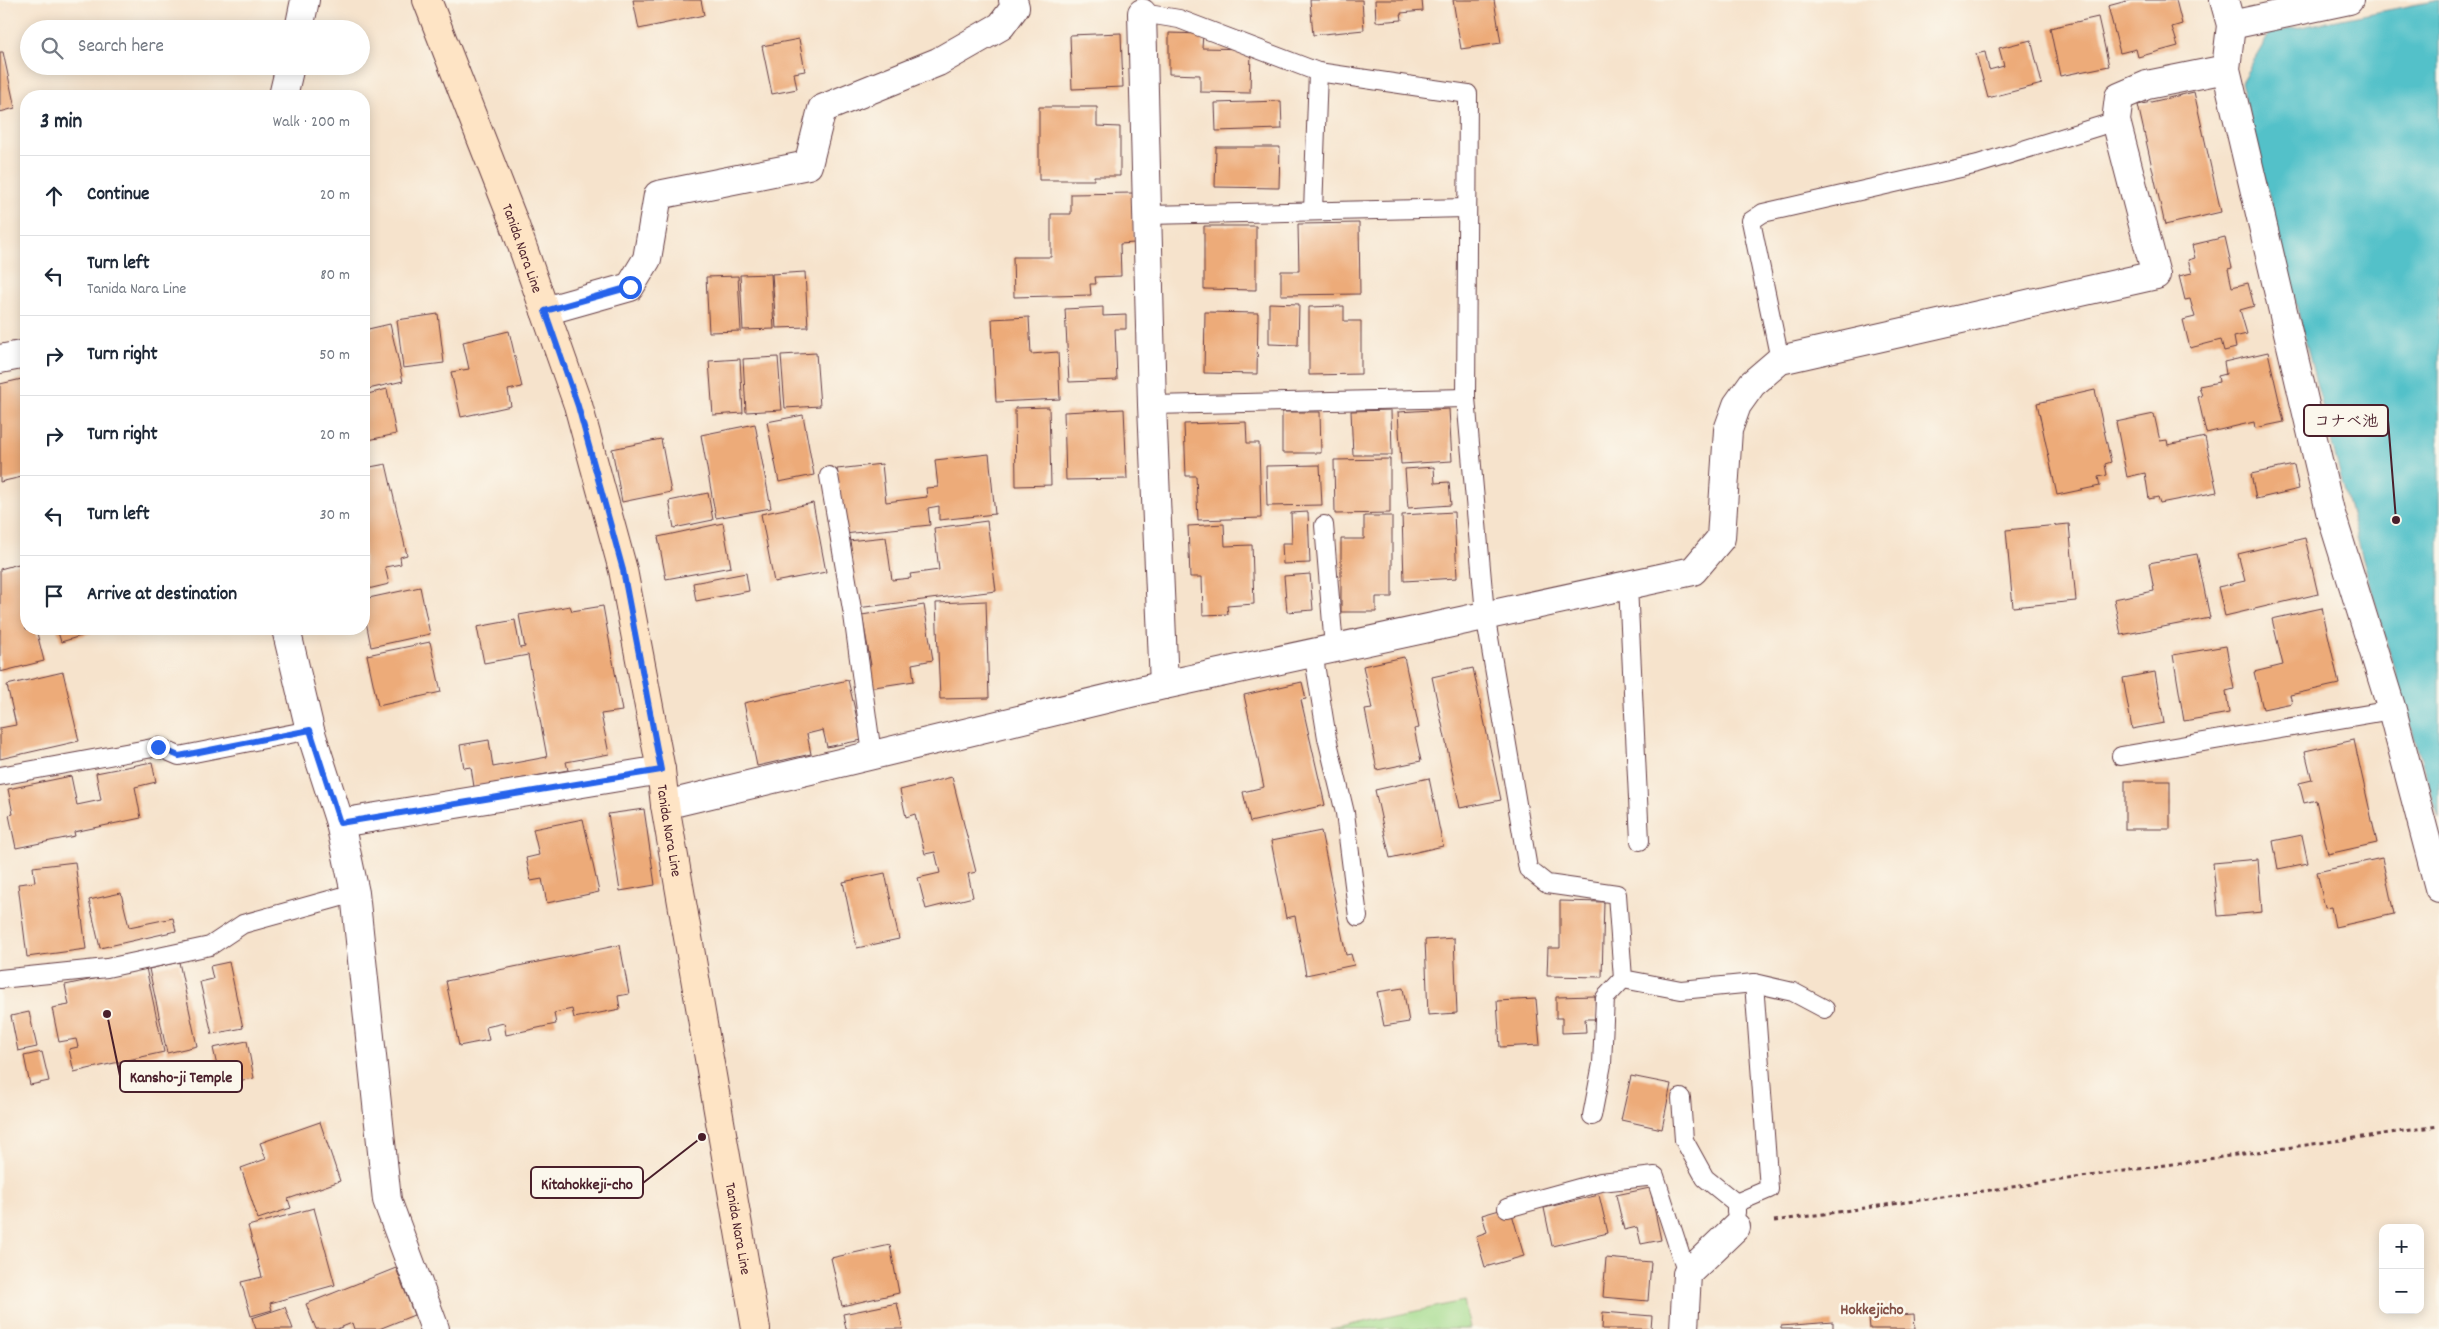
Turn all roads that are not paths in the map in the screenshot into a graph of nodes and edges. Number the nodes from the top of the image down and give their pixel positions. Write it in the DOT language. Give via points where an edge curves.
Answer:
graph roads {
  1 [pos="305,0"];
  2 [pos="426,0"];
  3 [pos="1014,0"];
  4 [pos="2349,0"];
  5 [pos="1142,13"];
  6 [pos="2228,13"];
  7 [pos="301,20"];
  8 [pos="2226,69"];
  9 [pos="1318,72"];
  10 [pos="288,75"];
  11 [pos="284,90"];
  12 [pos="2116,121"];
  13 [pos="1467,208"];
  14 [pos="1314,211"];
  15 [pos="1147,214"];
  16 [pos="545,311"];
  17 [pos="20,355"];
  18 [pos="0,359"];
  19 [pos="1780,360"];
  20 [pos="1466,398"];
  21 [pos="1152,405"];
  22 [pos="829,476"];
  23 [pos="1324,525"];
  24 [pos="1628,585"];
  25 [pos="1485,614"];
  26 [pos="287,635"];
  27 [pos="1324,650"];
  28 [pos="1164,685"];
  29 [pos="2392,710"];
  30 [pos="310,730"];
  31 [pos="872,754"];
  32 [pos="2121,756"];
  33 [pos="661,770"];
  34 [pos="0,776"];
  35 [pos="665,805"];
  36 [pos="340,823"];
  37 [pos="1640,841"];
  38 [pos="2439,888"];
  39 [pos="355,893"];
  40 [pos="1358,917"];
  41 [pos="1623,979"];
  42 [pos="0,980"];
  43 [pos="1754,983"];
  44 [pos="1825,1009"];
  45 [pos="1681,1098"];
  46 [pos="1592,1116"];
  47 [pos="1507,1208"];
  48 [pos="1736,1215"];
  49 [pos="1687,1274"];
  50 [pos="435,1329"];
  51 [pos="756,1329"];
  52 [pos="1684,1329"];
  1 -- 7 [label="street"];
  2 -- 16 [label="main road, Tanida Nara Line" via="513,220"];
  3 -- 16 [label="street" via="1015,7 1001,26 938,62 822,109 808,165 658,195 647,259 630,287"];
  4 -- 6 [label="street"];
  5 -- 9 [label="lane" via="1179,19"];
  5 -- 15 [label="street"];
  6 -- 8 [label="street"];
  8 -- 12 [label="street" via="2147,85 2118,97"];
  8 -- 29 [label="street" via="2330,511"];
  9 -- 13 [label="lane" via="1468,94"];
  9 -- 14 [label="lane"];
  10 -- 11 [label="street"];
  12 -- 19 [label="lane" via="1978,164 1763,214 1751,221"];
  12 -- 19 [label="street" via="2156,275"];
  13 -- 14 [label="lane"];
  13 -- 20 [label="lane"];
  14 -- 15 [label="lane"];
  15 -- 21 [label="street"];
  16 -- 33 [label="main road, Tanida Nara Line" via="578,406 623,570"];
  17 -- 18 [label="street"];
  19 -- 24 [label="street" via="1752,384 1737,405 1728,430 1721,538 1693,571"];
  20 -- 21 [label="lane"];
  20 -- 25 [label="lane"];
  21 -- 28 [label="street"];
  22 -- 31 [label="lane"];
  23 -- 27 [label="lane"];
  24 -- 25 [label="street"];
  24 -- 37 [label="lane"];
  25 -- 27 [label="street"];
  25 -- 41 [label="lane" via="1528,869 1547,884 1617,894"];
  26 -- 30 [label="street"];
  27 -- 28 [label="street"];
  27 -- 40 [label="lane" via="1327,738 1345,813"];
  28 -- 31 [label="street"];
  29 -- 32 [label="lane"];
  29 -- 38 [label="street"];
  30 -- 34 [label="lane" via="179,756 158,747"];
  30 -- 36 [label="street"];
  31 -- 35 [label="street"];
  33 -- 35 [label="main road, Tanida Nara Line"];
  33 -- 36 [label="street"];
  35 -- 51 [label="main road, Tanida Nara Line"];
  36 -- 39 [label="street"];
  39 -- 42 [label="lane" via="243,924 210,946 107,968"];
  39 -- 50 [label="street" via="387,1200"];
  41 -- 43 [label="lane" via="1681,990"];
  41 -- 46 [label="lane" via="1605,998 1602,1064"];
  43 -- 44 [label="lane" via="1793,992"];
  43 -- 48 [label="lane" via="1769,1189"];
  45 -- 48 [label="lane" via="1684,1140 1705,1178"];
  47 -- 49 [label="lane" via="1600,1182 1655,1176"];
  48 -- 49 [label="street"];
  49 -- 52 [label="street"];
}
